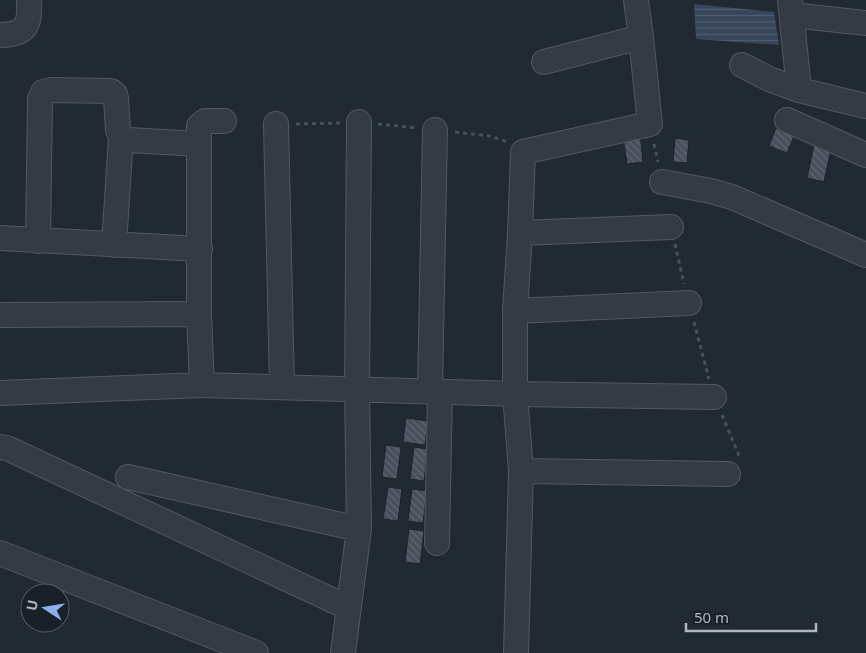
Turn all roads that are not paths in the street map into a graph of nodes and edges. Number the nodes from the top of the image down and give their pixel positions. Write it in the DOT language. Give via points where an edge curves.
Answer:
graph roads {
  1 [pos="30,0"];
  2 [pos="636,0"];
  3 [pos="791,7"];
  4 [pos="866,22"];
  5 [pos="0,35"];
  6 [pos="641,37"];
  7 [pos="544,62"];
  8 [pos="742,65"];
  9 [pos="799,90"];
  10 [pos="866,106"];
  11 [pos="787,120"];
  12 [pos="224,121"];
  13 [pos="358,122"];
  14 [pos="276,124"];
  15 [pos="435,130"];
  16 [pos="122,137"];
  17 [pos="199,144"];
  18 [pos="866,155"];
  19 [pos="662,182"];
  20 [pos="671,227"];
  21 [pos="520,233"];
  22 [pos="0,238"];
  23 [pos="38,241"];
  24 [pos="114,244"];
  25 [pos="200,248"];
  26 [pos="866,255"];
  27 [pos="689,303"];
  28 [pos="515,311"];
  29 [pos="199,314"];
  30 [pos="0,315"];
  31 [pos="202,385"];
  32 [pos="282,387"];
  33 [pos="357,389"];
  34 [pos="435,391"];
  35 [pos="0,393"];
  36 [pos="514,394"];
  37 [pos="714,397"];
  38 [pos="0,447"];
  39 [pos="520,472"];
  40 [pos="728,474"];
  41 [pos="128,477"];
  42 [pos="358,529"];
  43 [pos="437,543"];
  44 [pos="0,553"];
  45 [pos="349,608"];
  46 [pos="256,653"];
  47 [pos="342,653"];
  48 [pos="516,653"];
  1 -- 5 [label="street" via="26,27 20,32"];
  2 -- 6 [label="street"];
  3 -- 4 [label="street"];
  3 -- 9 [label="street"];
  6 -- 7 [label="street"];
  6 -- 21 [label="street" via="650,124 523,152"];
  8 -- 9 [label="street"];
  9 -- 10 [label="street"];
  11 -- 18 [label="street"];
  12 -- 17 [label="street" via="203,122 199,126"];
  13 -- 33 [label="street"];
  14 -- 32 [label="street"];
  15 -- 34 [label="street"];
  16 -- 17 [label="street"];
  16 -- 23 [label="street" via="118,130 114,93 108,90 43,92 40,99"];
  16 -- 24 [label="street"];
  17 -- 25 [label="street"];
  19 -- 26 [label="street" via="732,196"];
  20 -- 21 [label="street"];
  21 -- 28 [label="street"];
  22 -- 23 [label="street"];
  23 -- 24 [label="street"];
  24 -- 25 [label="street"];
  25 -- 29 [label="street"];
  27 -- 28 [label="street"];
  28 -- 36 [label="street"];
  29 -- 30 [label="street"];
  29 -- 31 [label="street"];
  31 -- 32 [label="street"];
  31 -- 35 [label="street"];
  32 -- 33 [label="street"];
  33 -- 34 [label="street"];
  33 -- 42 [label="street"];
  34 -- 36 [label="street"];
  34 -- 43 [label="street"];
  36 -- 37 [label="street"];
  36 -- 39 [label="street"];
  38 -- 45 [label="street"];
  39 -- 40 [label="street"];
  39 -- 48 [label="street"];
  41 -- 42 [label="street"];
  42 -- 45 [label="street"];
  44 -- 46 [label="street"];
  45 -- 47 [label="street"];
}
